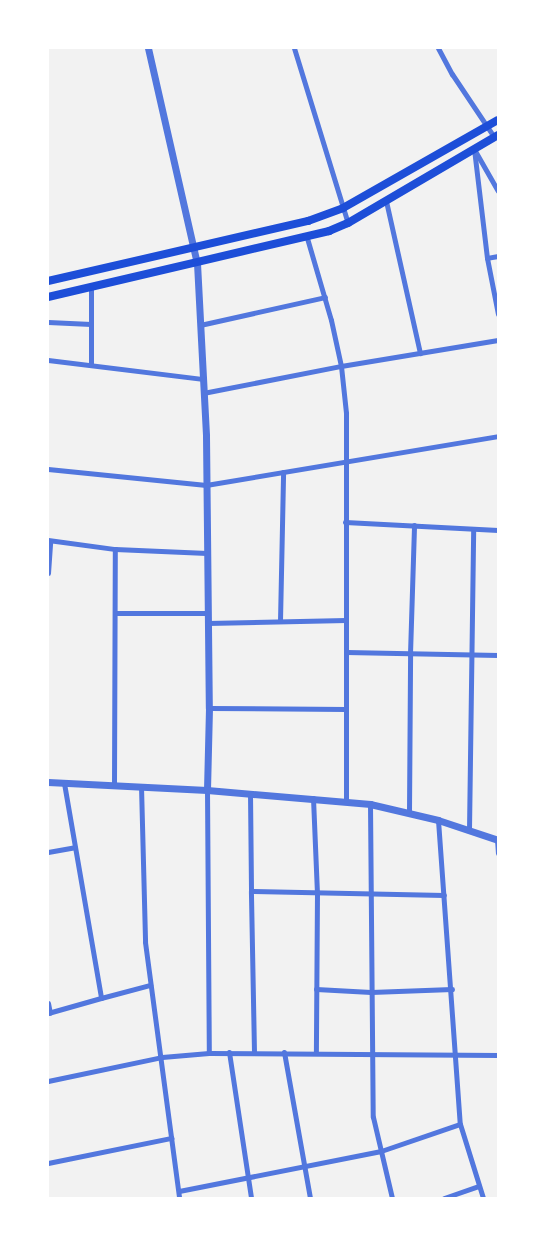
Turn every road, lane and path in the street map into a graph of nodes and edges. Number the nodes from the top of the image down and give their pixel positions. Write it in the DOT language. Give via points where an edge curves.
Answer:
graph roads {
  1 [pos="148,48"];
  2 [pos="296,48"];
  3 [pos="438,48"];
  4 [pos="498,120"];
  5 [pos="487,127"];
  6 [pos="496,136"];
  7 [pos="474,149"];
  8 [pos="498,191"];
  9 [pos="386,201"];
  10 [pos="343,208"];
  11 [pos="348,223"];
  12 [pos="307,238"];
  13 [pos="194,249"];
  14 [pos="498,256"];
  15 [pos="487,258"];
  16 [pos="197,262"];
  17 [pos="48,281"];
  18 [pos="91,287"];
  19 [pos="48,297"];
  20 [pos="325,297"];
  21 [pos="498,314"];
  22 [pos="48,322"];
  23 [pos="91,324"];
  24 [pos="200,325"];
  25 [pos="498,340"];
  26 [pos="420,353"];
  27 [pos="48,360"];
  28 [pos="91,364"];
  29 [pos="341,366"];
  30 [pos="202,379"];
  31 [pos="203,393"];
  32 [pos="498,436"];
  33 [pos="345,462"];
  34 [pos="48,469"];
  35 [pos="284,472"];
  36 [pos="206,485"];
  37 [pos="345,522"];
  38 [pos="414,525"];
  39 [pos="473,529"];
  40 [pos="498,530"];
  41 [pos="49,540"];
  42 [pos="115,549"];
  43 [pos="207,553"];
  44 [pos="48,573"];
  45 [pos="116,613"];
  46 [pos="207,613"];
  47 [pos="346,620"];
  48 [pos="280,622"];
  49 [pos="207,623"];
  50 [pos="346,652"];
  51 [pos="410,654"];
  52 [pos="471,655"];
  53 [pos="498,655"];
  54 [pos="209,708"];
  55 [pos="346,709"];
  56 [pos="48,782"];
  57 [pos="64,783"];
  58 [pos="114,784"];
  59 [pos="141,786"];
  60 [pos="207,790"];
  61 [pos="250,793"];
  62 [pos="314,798"];
  63 [pos="346,801"];
  64 [pos="370,804"];
  65 [pos="409,812"];
  66 [pos="438,820"];
  67 [pos="469,830"];
  68 [pos="498,839"];
  69 [pos="75,847"];
  70 [pos="48,852"];
  71 [pos="498,853"];
  72 [pos="251,890"];
  73 [pos="317,893"];
  74 [pos="369,894"];
  75 [pos="444,895"];
  76 [pos="150,985"];
  77 [pos="316,989"];
  78 [pos="452,989"];
  79 [pos="370,992"];
  80 [pos="102,998"];
  81 [pos="48,1003"];
  82 [pos="49,1013"];
  83 [pos="229,1052"];
  84 [pos="254,1052"];
  85 [pos="284,1052"];
  86 [pos="209,1053"];
  87 [pos="316,1053"];
  88 [pos="372,1055"];
  89 [pos="162,1056"];
  90 [pos="453,1056"];
  91 [pos="498,1056"];
  92 [pos="48,1081"];
  93 [pos="460,1124"];
  94 [pos="171,1138"];
  95 [pos="381,1151"];
  96 [pos="48,1163"];
  97 [pos="304,1168"];
  98 [pos="249,1178"];
  99 [pos="479,1186"];
  100 [pos="179,1191"];
  101 [pos="179,1198"];
  102 [pos="251,1198"];
  103 [pos="310,1198"];
  104 [pos="392,1198"];
  105 [pos="444,1198"];
  106 [pos="482,1198"];
  1 -- 13 [label="street"];
  2 -- 10 [label="street"];
  3 -- 5 [label="street"];
  4 -- 5 [label="main road"];
  5 -- 6 [label="street"];
  5 -- 10 [label="main road"];
  6 -- 7 [label="main road"];
  7 -- 8 [label="street"];
  7 -- 9 [label="main road"];
  7 -- 15 [label="street"];
  9 -- 11 [label="main road"];
  9 -- 26 [label="street"];
  10 -- 11 [label="street"];
  10 -- 13 [label="main road" via="308,221"];
  11 -- 12 [label="main road"];
  12 -- 16 [label="main road"];
  12 -- 20 [label="street"];
  13 -- 16 [label="street"];
  13 -- 17 [label="main road"];
  14 -- 15 [label="street"];
  15 -- 21 [label="street"];
  16 -- 18 [label="main road"];
  16 -- 24 [label="street"];
  18 -- 19 [label="main road"];
  18 -- 23 [label="street"];
  20 -- 24 [label="street"];
  20 -- 29 [label="street"];
  22 -- 23 [label="street"];
  23 -- 28 [label="street"];
  24 -- 30 [label="street"];
  25 -- 26 [label="street"];
  26 -- 29 [label="street"];
  27 -- 28 [label="street"];
  28 -- 30 [label="street"];
  29 -- 31 [label="street"];
  29 -- 33 [label="street" via="346,413"];
  30 -- 31 [label="street"];
  31 -- 36 [label="street"];
  32 -- 33 [label="street"];
  33 -- 35 [label="street"];
  33 -- 37 [label="street"];
  34 -- 36 [label="street"];
  35 -- 36 [label="street"];
  35 -- 48 [label="street"];
  36 -- 43 [label="street"];
  37 -- 38 [label="street"];
  37 -- 47 [label="street"];
  38 -- 39 [label="street"];
  38 -- 51 [label="street"];
  39 -- 40 [label="street"];
  39 -- 52 [label="street"];
  41 -- 42 [label="street"];
  41 -- 44 [label="street"];
  42 -- 43 [label="street"];
  42 -- 45 [label="street"];
  43 -- 46 [label="street"];
  45 -- 46 [label="street"];
  45 -- 58 [label="street"];
  46 -- 49 [label="street"];
  47 -- 48 [label="street"];
  47 -- 50 [label="street"];
  48 -- 49 [label="street"];
  49 -- 54 [label="street"];
  50 -- 51 [label="street"];
  50 -- 55 [label="street"];
  51 -- 52 [label="street"];
  51 -- 65 [label="street"];
  52 -- 53 [label="street"];
  52 -- 67 [label="street"];
  54 -- 55 [label="street"];
  54 -- 60 [label="street"];
  55 -- 63 [label="street"];
  56 -- 57 [label="street"];
  57 -- 58 [label="street"];
  57 -- 69 [label="street"];
  58 -- 59 [label="street"];
  59 -- 60 [label="street"];
  59 -- 76 [label="street" via="145,942"];
  60 -- 61 [label="street"];
  60 -- 86 [label="street"];
  61 -- 62 [label="street"];
  61 -- 72 [label="street"];
  62 -- 63 [label="street"];
  62 -- 73 [label="street"];
  63 -- 64 [label="street"];
  64 -- 65 [label="street"];
  64 -- 74 [label="street"];
  65 -- 66 [label="street"];
  66 -- 67 [label="street"];
  66 -- 75 [label="street"];
  67 -- 68 [label="street"];
  68 -- 71 [label="street"];
  69 -- 70 [label="street"];
  69 -- 80 [label="street"];
  72 -- 73 [label="street"];
  72 -- 84 [label="street"];
  73 -- 74 [label="street"];
  73 -- 77 [label="street"];
  74 -- 75 [label="street"];
  74 -- 79 [label="street"];
  75 -- 78 [label="street"];
  76 -- 80 [label="street"];
  76 -- 89 [label="street"];
  77 -- 79 [label="street"];
  77 -- 87 [label="street"];
  78 -- 79 [label="street"];
  78 -- 90 [label="street"];
  79 -- 88 [label="street"];
  80 -- 82 [label="street"];
  81 -- 82 [label="street"];
  83 -- 84 [label="street"];
  83 -- 86 [label="street"];
  83 -- 98 [label="street"];
  84 -- 85 [label="street"];
  85 -- 87 [label="street"];
  85 -- 97 [label="street"];
  86 -- 89 [label="street"];
  87 -- 88 [label="street"];
  88 -- 90 [label="street"];
  88 -- 95 [label="street" via="373,1117"];
  89 -- 92 [label="street"];
  89 -- 94 [label="street"];
  90 -- 91 [label="street"];
  90 -- 93 [label="street"];
  93 -- 95 [label="street"];
  93 -- 99 [label="street"];
  94 -- 96 [label="street"];
  94 -- 100 [label="street"];
  95 -- 97 [label="street"];
  95 -- 104 [label="street"];
  97 -- 98 [label="street"];
  97 -- 103 [label="street"];
  98 -- 100 [label="street"];
  98 -- 102 [label="street"];
  99 -- 105 [label="street"];
  99 -- 106 [label="street"];
  100 -- 101 [label="street"];
}
